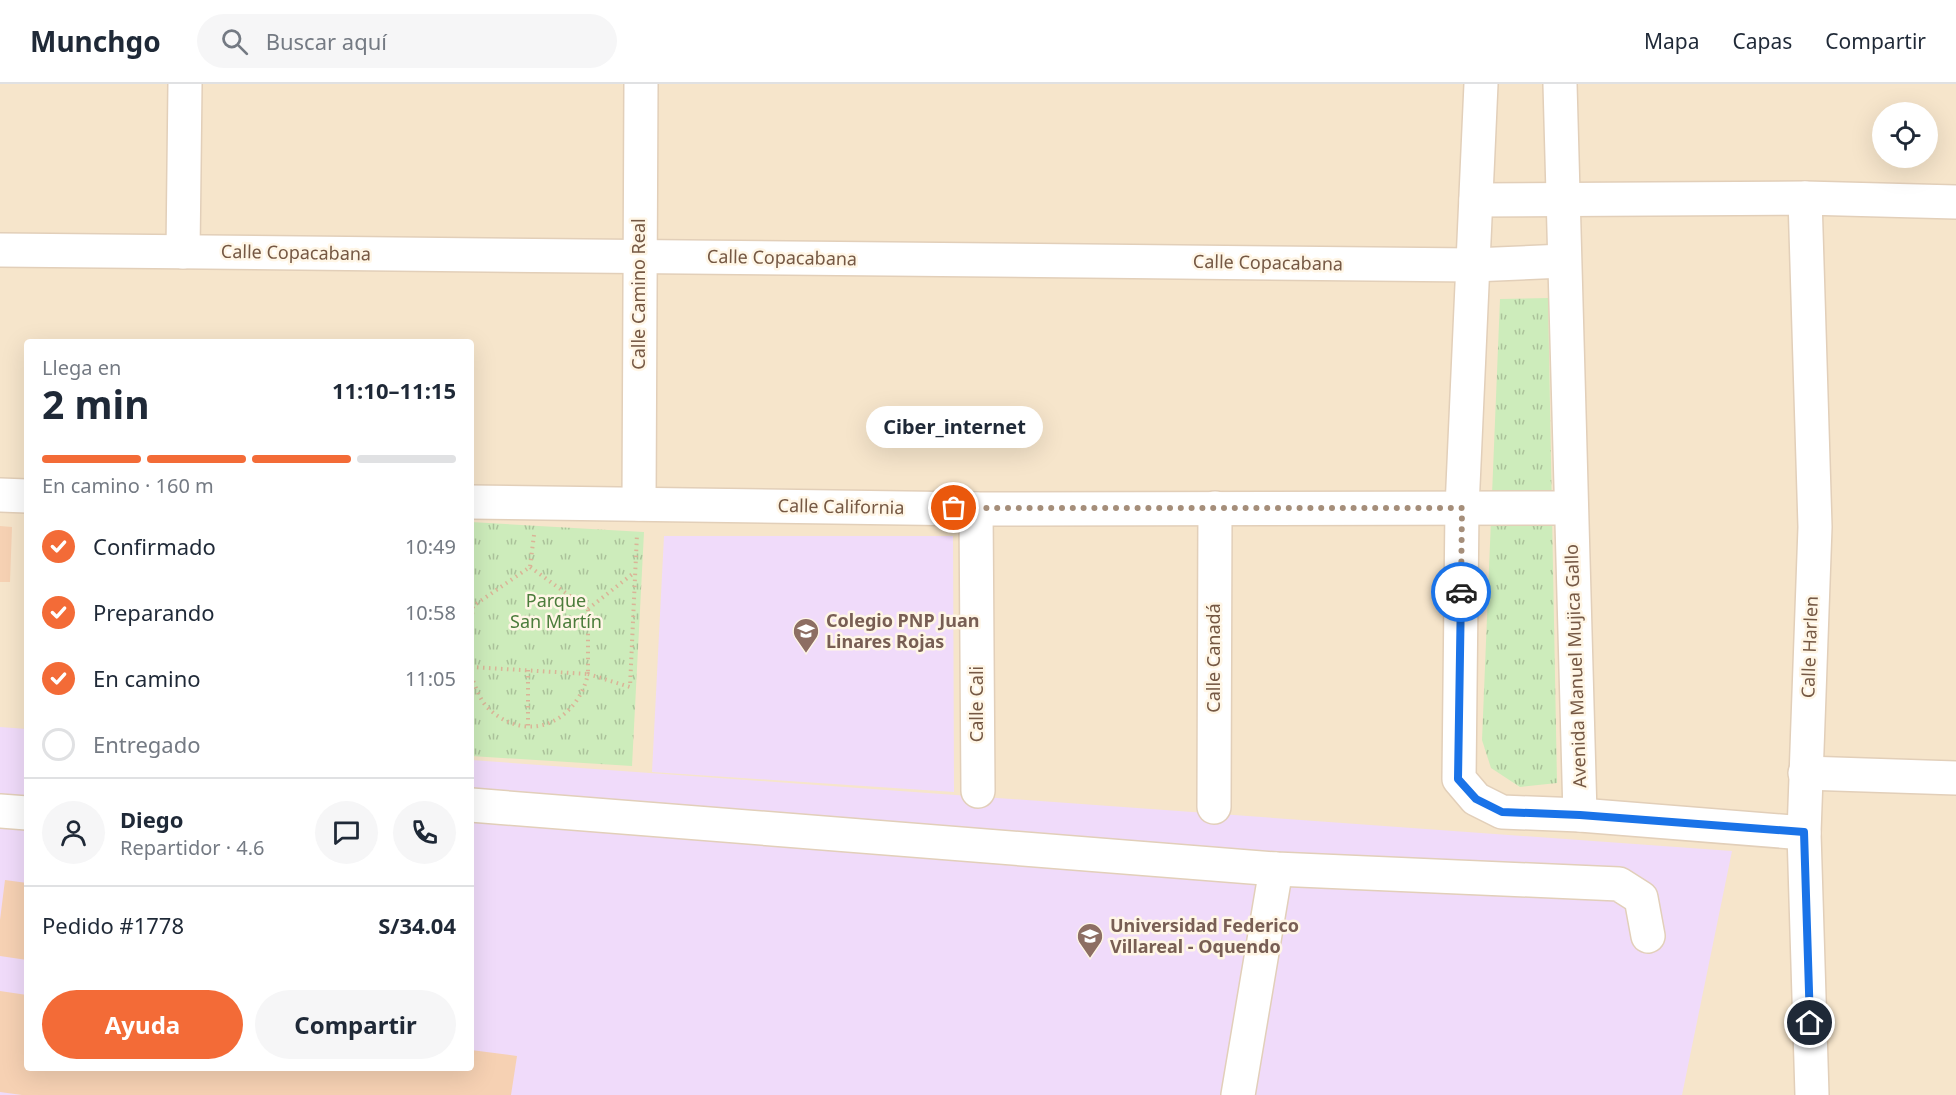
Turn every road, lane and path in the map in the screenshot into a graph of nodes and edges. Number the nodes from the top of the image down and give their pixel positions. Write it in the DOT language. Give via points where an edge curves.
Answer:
graph roads {
  1 [pos="185,84"];
  2 [pos="641,84"];
  3 [pos="1481,84"];
  4 [pos="1560,84"];
  5 [pos="1805,198"];
  6 [pos="1562,199"];
  7 [pos="1476,200"];
  8 [pos="1956,202"];
  9 [pos="0,250"];
  10 [pos="183,252"];
  11 [pos="638,257"];
  12 [pos="1564,261"];
  13 [pos="1473,265"];
  14 [pos="0,495"];
  15 [pos="24,496"];
  16 [pos="474,502"];
  17 [pos="639,504"];
  18 [pos="976,508"];
  19 [pos="1215,508"];
  20 [pos="1462,508"];
  21 [pos="1571,508"];
  22 [pos="534,532"];
  23 [pos="637,538"];
  24 [pos="530,567"];
  25 [pos="635,571"];
  26 [pos="474,604"];
  27 [pos="588,609"];
  28 [pos="474,667"];
  29 [pos="528,670"];
  30 [pos="588,674"];
  31 [pos="474,682"];
  32 [pos="528,726"];
  33 [pos="1805,773"];
  34 [pos="1956,778"];
  35 [pos="978,791"];
  36 [pos="474,805"];
  37 [pos="1214,807"];
  38 [pos="0,811"];
  39 [pos="24,813"];
  40 [pos="1580,815"];
  41 [pos="1804,832"];
  42 [pos="1276,869"];
  43 [pos="1648,936"];
  44 [pos="1238,1095"];
  45 [pos="1812,1095"];
  1 -- 10 [label="street"];
  2 -- 11 [label="street, Calle Camino Real"];
  3 -- 7 [label="street, Avenida Manuel Mujica Gallo"];
  4 -- 6 [label="street, Avenida Manuel Mujica Gallo"];
  5 -- 6 [label="street"];
  5 -- 8 [label="street"];
  5 -- 33 [label="street, Calle Harlen" via="1815,527"];
  6 -- 7 [label="street"];
  6 -- 12 [label="street, Avenida Manuel Mujica Gallo"];
  7 -- 13 [label="street, Avenida Manuel Mujica Gallo"];
  9 -- 10 [label="street, Calle Copacabana"];
  10 -- 11 [label="street, Calle Copacabana"];
  11 -- 13 [label="street, Calle Copacabana"];
  11 -- 17 [label="street, Calle Camino Real"];
  12 -- 13 [label="street, Calle Copacabana"];
  12 -- 21 [label="street, Avenida Manuel Mujica Gallo"];
  13 -- 20 [label="street, Avenida Manuel Mujica Gallo"];
  14 -- 15 [label="street"];
  16 -- 17 [label="street, Calle California"];
  17 -- 18 [label="street, Calle California"];
  18 -- 19 [label="street, Calle California"];
  18 -- 35 [label="street, Calle Cali"];
  19 -- 20 [label="street, Calle California"];
  19 -- 37 [label="street, Calle Canadá"];
  20 -- 21 [label="street, Calle California"];
  20 -- 40 [label="street, Avenida Manuel Mujica Gallo" via="1458,779 1476,799 1502,812"];
  21 -- 40 [label="street, Avenida Manuel Mujica Gallo"];
  22 -- 24 [label="path"];
  23 -- 25 [label="path"];
  24 -- 26 [label="path"];
  24 -- 27 [label="path"];
  25 -- 27 [label="path"];
  25 -- 30 [label="path" via="630,687"];
  27 -- 30 [label="path"];
  28 -- 29 [label="path"];
  29 -- 30 [label="path"];
  29 -- 32 [label="path"];
  30 -- 32 [label="path" via="585,687 566,715 551,723"];
  31 -- 32 [label="path" via="487,708 500,718"];
  33 -- 34 [label="street"];
  33 -- 41 [label="street, Calle Harlen"];
  36 -- 42 [label="street"];
  38 -- 39 [label="street"];
  40 -- 41 [label="street"];
  41 -- 45 [label="street, Calle Harlen"];
  42 -- 43 [label="street" via="1619,884 1641,898"];
  42 -- 44 [label="street"];
}
